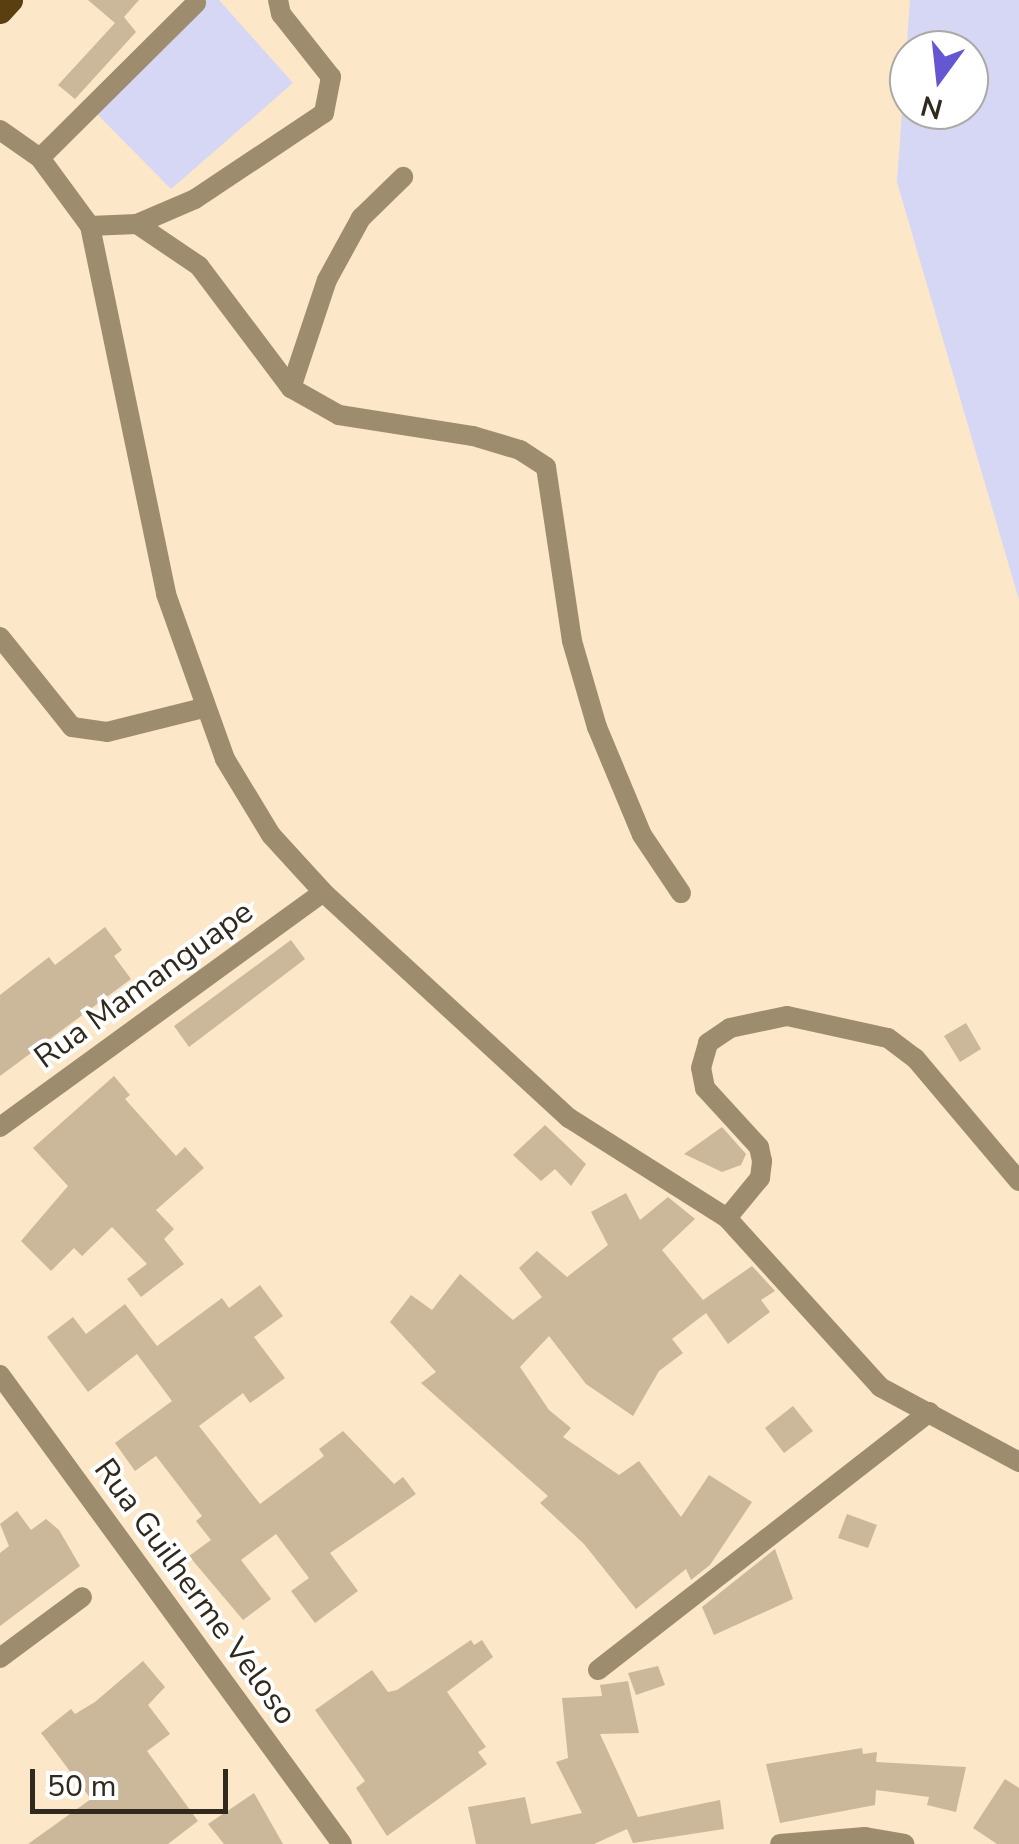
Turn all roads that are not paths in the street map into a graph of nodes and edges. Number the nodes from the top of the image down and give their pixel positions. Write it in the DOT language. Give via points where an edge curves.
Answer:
graph roads {
  1 [pos="10,0"];
  2 [pos="278,0"];
  3 [pos="196,4"];
  4 [pos="0,11"];
  5 [pos="0,130"];
  6 [pos="40,158"];
  7 [pos="403,177"];
  8 [pos="137,224"];
  9 [pos="90,226"];
  10 [pos="291,388"];
  11 [pos="0,637"];
  12 [pos="203,708"];
  13 [pos="323,892"];
  14 [pos="682,893"];
  15 [pos="0,1127"];
  16 [pos="1019,1181"];
  17 [pos="727,1218"];
  18 [pos="0,1375"];
  19 [pos="929,1412"];
  20 [pos="1019,1462"];
  21 [pos="82,1598"];
  22 [pos="0,1658"];
  23 [pos="598,1670"];
  24 [pos="342,1844"];
  25 [pos="780,1844"];
  26 [pos="904,1844"];
  1 -- 4 [label="main road"];
  2 -- 8 [label="street" via="281,14 331,77 324,113 195,199"];
  3 -- 6 [label="street"];
  5 -- 6 [label="street"];
  6 -- 9 [label="street"];
  7 -- 10 [label="street" via="361,218 327,280"];
  8 -- 9 [label="street"];
  8 -- 10 [label="street" via="199,266"];
  9 -- 12 [label="street" via="166,594"];
  10 -- 14 [label="street" via="339,416 474,436 520,450 546,467 572,640 596,728 642,835"];
  11 -- 12 [label="street" via="72,727 107,732"];
  12 -- 13 [label="street" via="224,760 271,835"];
  13 -- 15 [label="street, Rua Mamanguape"];
  13 -- 17 [label="street" via="569,1118"];
  16 -- 17 [label="street" via="915,1058 888,1038 787,1016 730,1028 708,1043 701,1068 706,1088 759,1147 762,1161 760,1178"];
  17 -- 19 [label="street" via="849,1359 880,1387"];
  18 -- 24 [label="street, Rua Guilherme Veloso"];
  19 -- 20 [label="street"];
  19 -- 23 [label="street"];
  21 -- 22 [label="street"];
  25 -- 26 [label="street" via="865,1836"];
}
